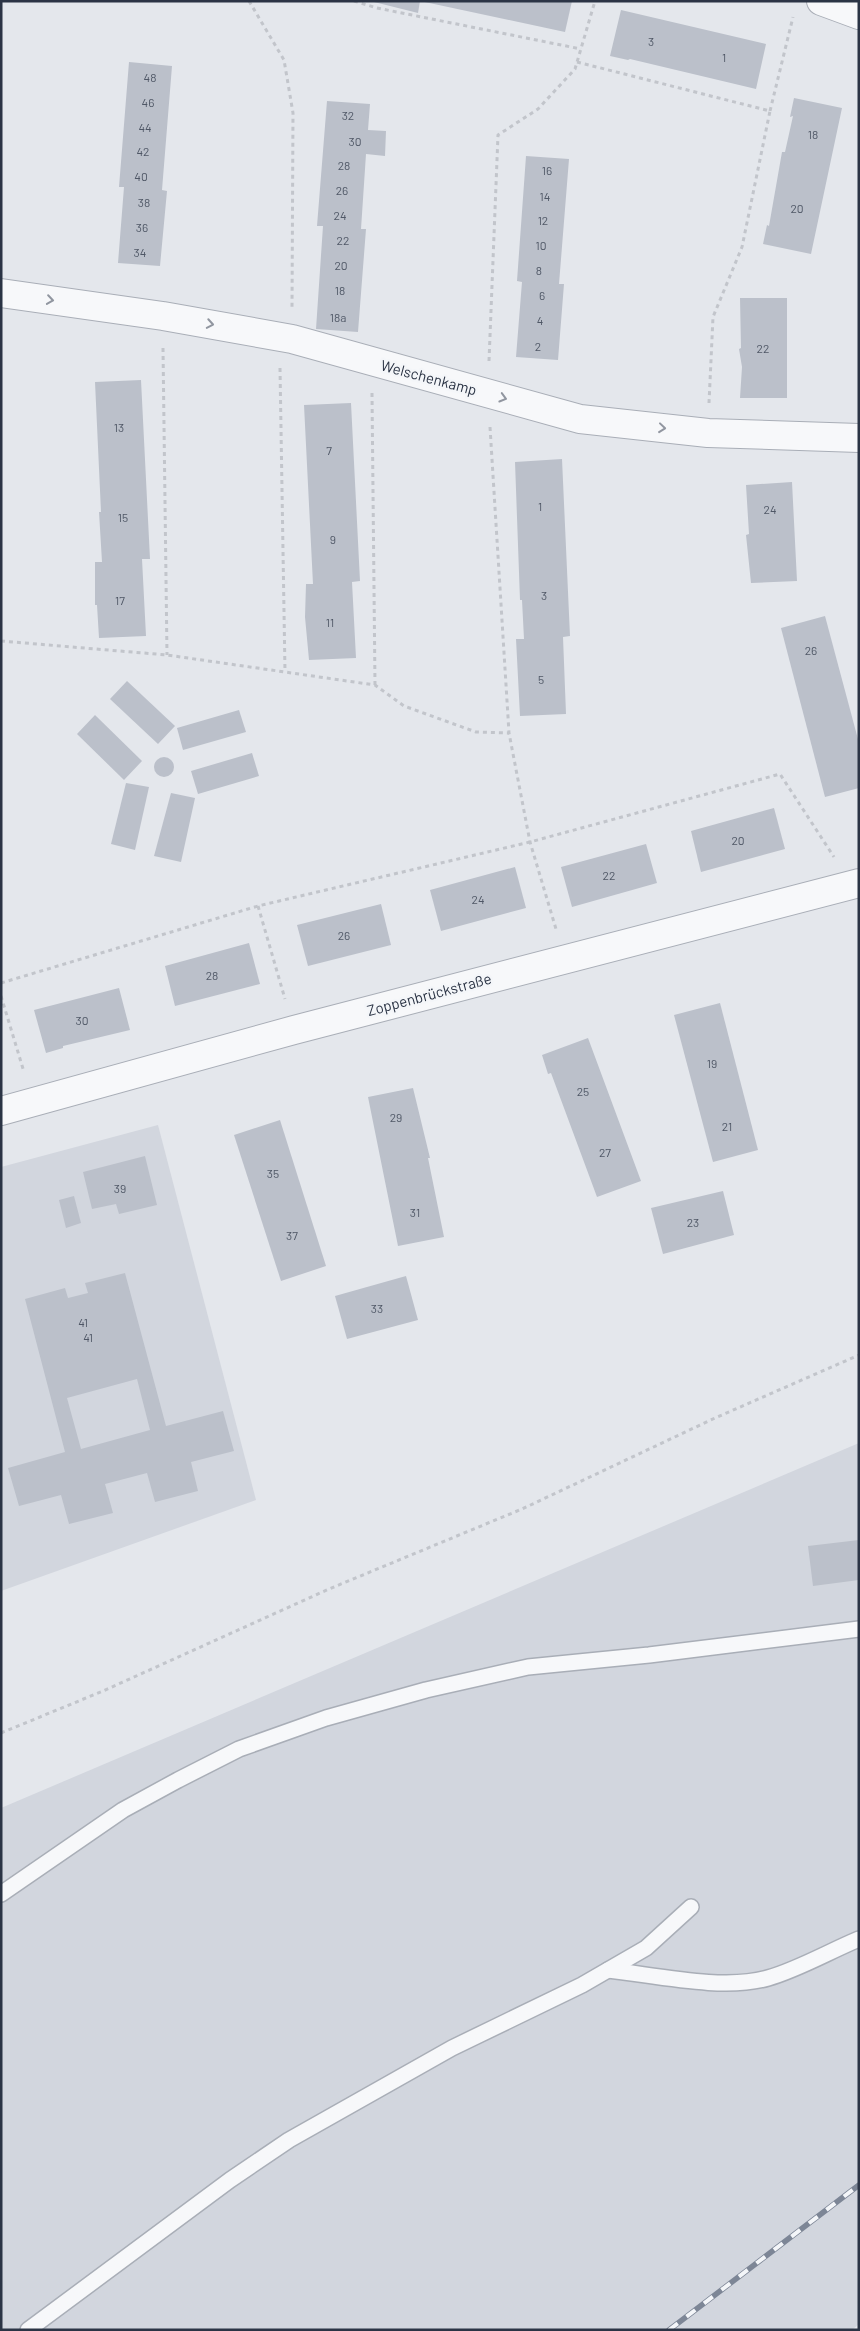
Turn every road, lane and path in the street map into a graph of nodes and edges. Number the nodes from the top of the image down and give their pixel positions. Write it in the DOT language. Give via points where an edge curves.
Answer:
graph roads {
  1 [pos="249,1"];
  2 [pos="354,1"];
  3 [pos="594,1"];
  4 [pos="821,1"];
  5 [pos="795,10"];
  6 [pos="859,16"];
  7 [pos="581,49"];
  8 [pos="577,62"];
  9 [pos="770,111"];
  10 [pos="1,293"];
  11 [pos="163,316"];
  12 [pos="286,338"];
  13 [pos="372,361"];
  14 [pos="488,393"];
  15 [pos="708,433"];
  16 [pos="859,438"];
  17 [pos="1,641"];
  18 [pos="167,655"];
  19 [pos="285,672"];
  20 [pos="375,685"];
  21 [pos="509,733"];
  22 [pos="530,842"];
  23 [pos="855,884"];
  24 [pos="258,906"];
  25 [pos="565,958"];
  26 [pos="1,983"];
  27 [pos="1,996"];
  28 [pos="294,1030"];
  29 [pos="34,1103"];
  30 [pos="1,1111"];
  31 [pos="859,1355"];
  32 [pos="859,1629"];
  33 [pos="1,1733"];
  34 [pos="1,1894"];
  35 [pos="691,1907"];
  36 [pos="859,1939"];
  37 [pos="608,1970"];
  38 [pos="28,2330"];
  1 -- 12 [label="path" via="284,60 293,113"];
  2 -- 7 [label="path"];
  3 -- 7 [label="path"];
  4 -- 6 [label="street"];
  5 -- 9 [label="path"];
  7 -- 8 [label="path"];
  8 -- 9 [label="path"];
  8 -- 14 [label="path" via="575,69 538,109 498,135"];
  9 -- 15 [label="path" via="742,246 714,317"];
  10 -- 11 [label="street, Welschenkamp, one-way"];
  11 -- 12 [label="street, Welschenkamp, one-way"];
  11 -- 18 [label="path"];
  12 -- 13 [label="street, Welschenkamp"];
  12 -- 19 [label="path"];
  13 -- 14 [label="street, Welschenkamp"];
  13 -- 20 [label="path"];
  14 -- 15 [label="street, Welschenkamp, one-way" via="580,419"];
  14 -- 21 [label="path"];
  15 -- 16 [label="street, Welschenkamp"];
  17 -- 18 [label="path"];
  18 -- 19 [label="path"];
  19 -- 20 [label="path"];
  20 -- 21 [label="path" via="404,706 476,732"];
  21 -- 22 [label="path"];
  22 -- 23 [label="path" via="780,774"];
  22 -- 24 [label="path"];
  22 -- 25 [label="path"];
  23 -- 25 [label="street, Zoppenbrückstraße"];
  24 -- 26 [label="path"];
  24 -- 28 [label="path"];
  25 -- 28 [label="street, Zoppenbrückstraße"];
  27 -- 29 [label="path"];
  28 -- 29 [label="street, Zoppenbrückstraße"];
  29 -- 30 [label="street, Zoppenbrückstraße"];
  31 -- 33 [label="path" via="715,1418 522,1509 329,1589"];
  32 -- 34 [label="lane" via="528,1667 426,1690 326,1718 239,1749 178,1780 123,1810"];
  35 -- 37 [label="lane" via="646,1948"];
  36 -- 37 [label="lane" via="768,1978 747,1982 725,1983"];
  37 -- 38 [label="lane" via="582,1986 452,2048 289,2140"];
}
